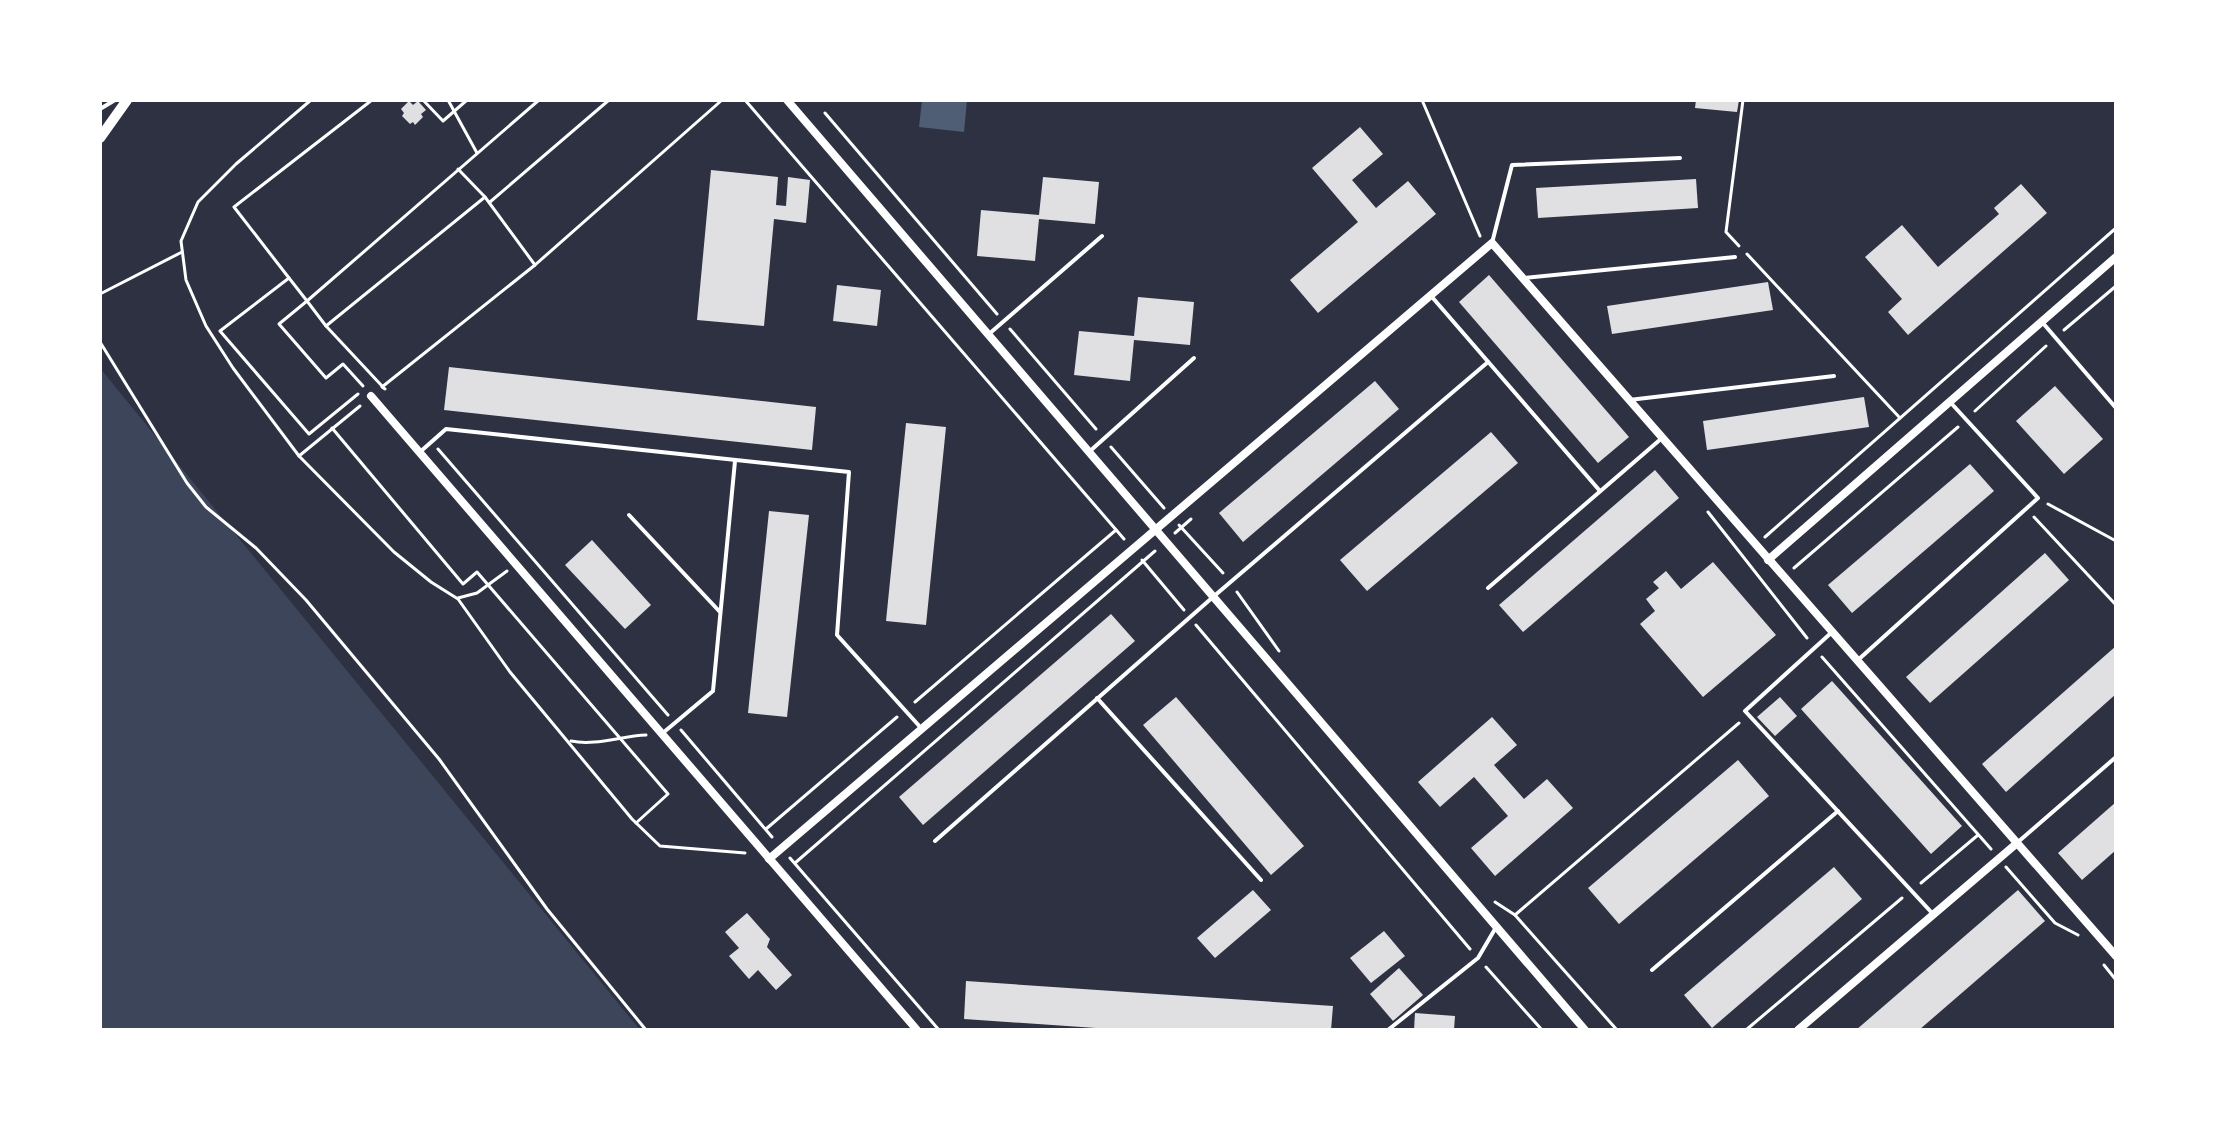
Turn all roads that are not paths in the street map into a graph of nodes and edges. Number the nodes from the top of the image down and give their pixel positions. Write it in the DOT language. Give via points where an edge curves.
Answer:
graph roads {
  1 [pos="115,100"];
  2 [pos="127,100"];
  3 [pos="787,100"];
  4 [pos="100,109"];
  5 [pos="100,138"];
  6 [pos="1680,158"];
  7 [pos="1102,236"];
  8 [pos="1492,243"];
  9 [pos="1735,257"];
  10 [pos="2116,257"];
  11 [pos="1522,278"];
  12 [pos="1430,295"];
  13 [pos="2042,322"];
  14 [pos="988,334"];
  15 [pos="1194,358"];
  16 [pos="1488,362"];
  17 [pos="1834,376"];
  18 [pos="371,396"];
  19 [pos="1629,400"];
  20 [pos="1950,401"];
  21 [pos="2116,408"];
  22 [pos="1662,438"];
  23 [pos="420,452"];
  24 [pos="1089,452"];
  25 [pos="735,460"];
  26 [pos="1600,491"];
  27 [pos="629,515"];
  28 [pos="1156,530"];
  29 [pos="1768,560"];
  30 [pos="1488,588"];
  31 [pos="1213,597"];
  32 [pos="720,612"];
  33 [pos="1832,633"];
  34 [pos="1857,661"];
  35 [pos="1097,698"];
  36 [pos="922,729"];
  37 [pos="662,734"];
  38 [pos="2116,757"];
  39 [pos="1838,811"];
  40 [pos="935,841"];
  41 [pos="2016,844"];
  42 [pos="767,857"];
  43 [pos="1261,880"];
  44 [pos="1933,914"];
  45 [pos="1496,927"];
  46 [pos="2116,956"];
  47 [pos="1652,970"];
  48 [pos="917,1030"];
  49 [pos="1388,1030"];
  50 [pos="1585,1030"];
  51 [pos="1798,1030"];
  1 -- 4 [label="lane"];
  2 -- 5 [label="street"];
  3 -- 14 [label="street"];
  6 -- 8 [label="lane" via="1512,165"];
  7 -- 14 [label="lane"];
  8 -- 11 [label="street"];
  8 -- 12 [label="street"];
  9 -- 11 [label="lane"];
  10 -- 13 [label="street"];
  11 -- 19 [label="street"];
  12 -- 16 [label="lane"];
  12 -- 28 [label="street"];
  13 -- 20 [label="street"];
  13 -- 21 [label="lane"];
  14 -- 24 [label="street"];
  15 -- 24 [label="lane"];
  16 -- 26 [label="lane"];
  16 -- 31 [label="lane"];
  17 -- 19 [label="lane"];
  18 -- 23 [label="street"];
  19 -- 22 [label="street"];
  20 -- 29 [label="street"];
  20 -- 34 [label="lane" via="2038,498"];
  22 -- 26 [label="lane"];
  22 -- 29 [label="street"];
  23 -- 25 [label="lane" via="446,429"];
  23 -- 37 [label="street"];
  24 -- 28 [label="street"];
  25 -- 32 [label="lane"];
  25 -- 36 [label="lane" via="849,472 837,635"];
  26 -- 30 [label="lane"];
  27 -- 32 [label="lane"];
  28 -- 31 [label="street"];
  28 -- 36 [label="street"];
  29 -- 33 [label="street"];
  31 -- 35 [label="lane"];
  31 -- 45 [label="street"];
  32 -- 37 [label="lane" via="713,691"];
  33 -- 34 [label="street"];
  33 -- 39 [label="lane" via="1745,711"];
  34 -- 41 [label="street"];
  35 -- 40 [label="lane"];
  35 -- 43 [label="lane"];
  36 -- 42 [label="street"];
  37 -- 42 [label="street"];
  38 -- 41 [label="lane"];
  39 -- 44 [label="lane"];
  39 -- 47 [label="lane"];
  41 -- 44 [label="street"];
  41 -- 46 [label="street"];
  42 -- 48 [label="street"];
  44 -- 51 [label="street"];
  45 -- 49 [label="lane" via="1478,958"];
  45 -- 50 [label="street"];
}
